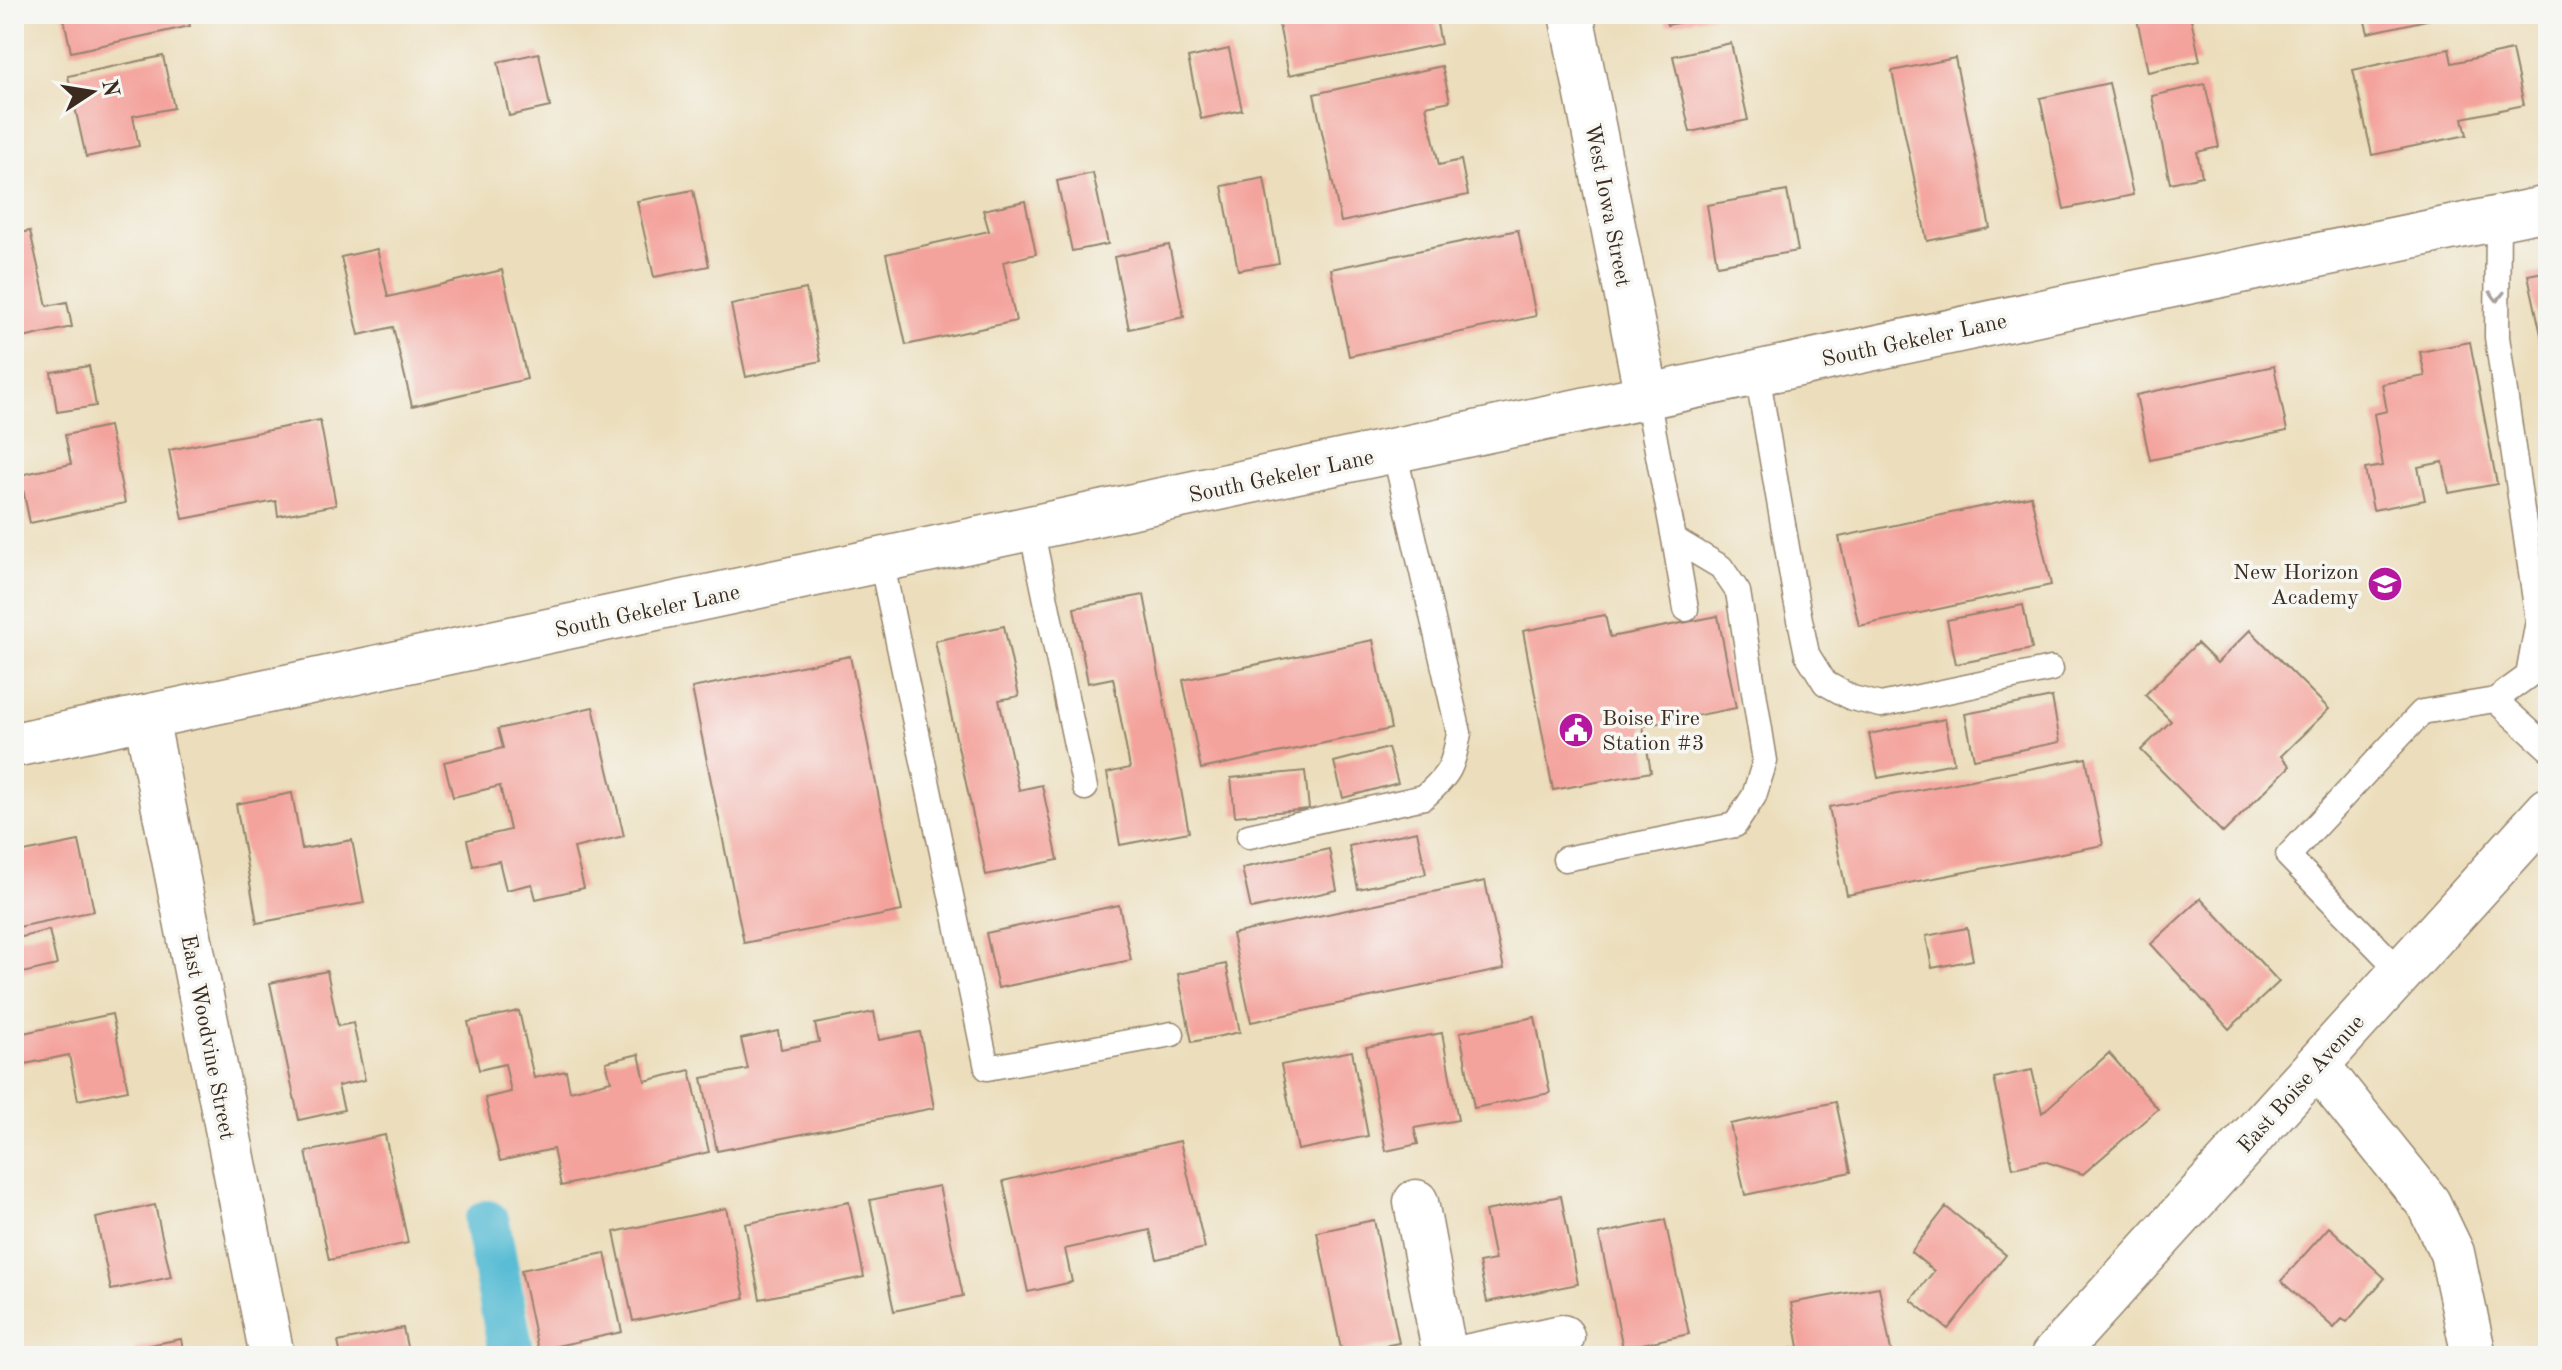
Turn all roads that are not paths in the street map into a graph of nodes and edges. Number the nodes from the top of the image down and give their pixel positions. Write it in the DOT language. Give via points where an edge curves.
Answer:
graph roads {
  1 [pos="1571,14"];
  2 [pos="2548,208"];
  3 [pos="2498,218"];
  4 [pos="1757,373"];
  5 [pos="1647,397"];
  6 [pos="1394,450"];
  7 [pos="1031,528"];
  8 [pos="1674,539"];
  9 [pos="881,560"];
  10 [pos="1686,609"];
  11 [pos="2051,669"];
  12 [pos="2495,700"];
  13 [pos="146,717"];
  14 [pos="14,745"];
  15 [pos="2548,748"];
  16 [pos="1085,788"];
  17 [pos="2548,810"];
  18 [pos="1249,836"];
  19 [pos="1565,859"];
  20 [pos="2401,972"];
  21 [pos="1172,1034"];
  22 [pos="2317,1065"];
  23 [pos="1416,1202"];
  24 [pos="1562,1337"];
  25 [pos="272,1356"];
  26 [pos="1445,1356"];
  27 [pos="1470,1356"];
  28 [pos="2053,1356"];
  29 [pos="2474,1356"];
  1 -- 5 [label="street, West Iowa Street"];
  2 -- 3 [label="street, South Gekeler Lane"];
  3 -- 4 [label="street, South Gekeler Lane"];
  3 -- 12 [label="lane, one-way" via="2497,337 2538,621 2528,676"];
  4 -- 5 [label="street, South Gekeler Lane"];
  4 -- 11 [label="lane" via="1807,654 1825,683 1852,698 1881,705"];
  5 -- 6 [label="street, South Gekeler Lane"];
  5 -- 8 [label="lane"];
  6 -- 7 [label="street, South Gekeler Lane"];
  6 -- 18 [label="lane" via="1459,733 1453,765 1424,797"];
  7 -- 9 [label="street, South Gekeler Lane"];
  7 -- 16 [label="lane"];
  8 -- 10 [label="lane"];
  8 -- 19 [label="lane" via="1721,567 1738,592 1765,761 1754,796 1735,825"];
  9 -- 13 [label="street, South Gekeler Lane"];
  9 -- 21 [label="lane" via="987,1068"];
  12 -- 15 [label="lane"];
  12 -- 20 [label="lane" via="2422,712 2288,856"];
  13 -- 14 [label="street, South Gekeler Lane"];
  13 -- 25 [label="street, East Woodvine Street"];
  17 -- 20 [label="street, East Boise Avenue"];
  20 -- 22 [label="street, East Boise Avenue"];
  22 -- 28 [label="street, East Boise Avenue"];
  22 -- 29 [label="street" via="2428,1203 2452,1253"];
  23 -- 26 [label="street"];
  24 -- 27 [label="street"];
}
